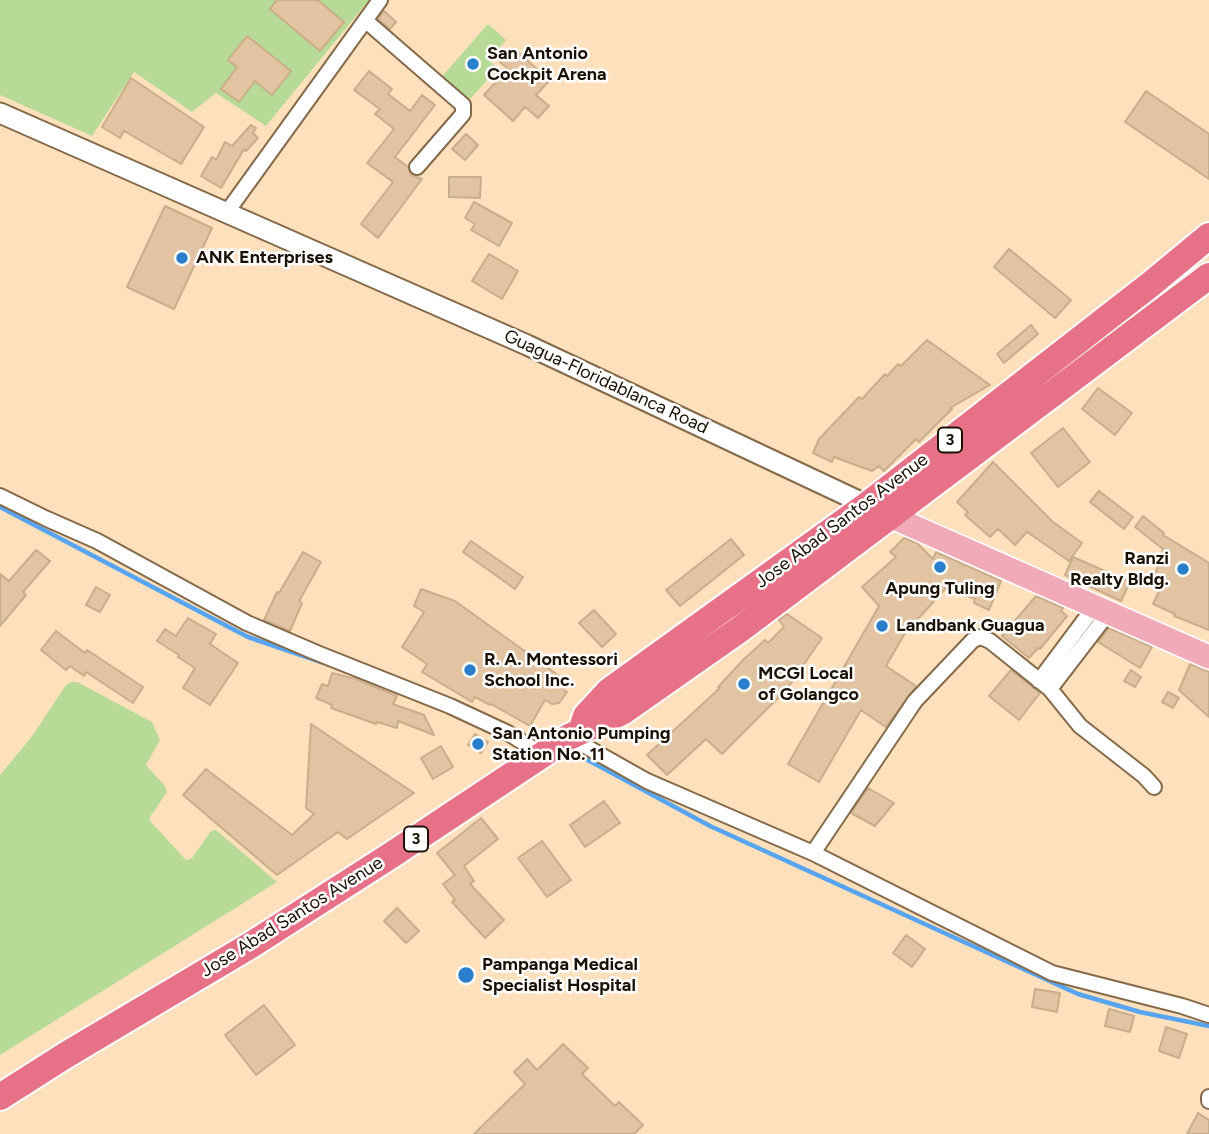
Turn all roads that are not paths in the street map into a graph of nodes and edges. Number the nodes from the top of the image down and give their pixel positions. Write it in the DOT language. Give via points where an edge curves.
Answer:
graph roads {
  1 [pos="380,0"];
  2 [pos="366,21"];
  3 [pos="0,113"];
  4 [pos="417,167"];
  5 [pos="228,212"];
  6 [pos="1209,236"];
  7 [pos="1209,276"];
  8 [pos="0,496"];
  9 [pos="879,511"];
  10 [pos="1102,609"];
  11 [pos="1209,657"];
  12 [pos="1044,685"];
  13 [pos="575,734"];
  14 [pos="543,755"];
  15 [pos="1154,786"];
  16 [pos="813,853"];
  17 [pos="1209,1015"];
  18 [pos="0,1097"];
  1 -- 2 [label="street"];
  2 -- 4 [label="street" via="463,105 463,114"];
  2 -- 5 [label="street"];
  3 -- 5 [label="main road, Guagua-Floridablanca Road"];
  5 -- 9 [label="main road, Guagua-Floridablanca Road" via="527,345"];
  6 -- 9 [label="highway, Jose Abad Santos Avenue / 3"];
  7 -- 9 [label="highway, Jose Abad Santos Avenue / 3"];
  8 -- 14 [label="street" via="97,541 247,623 450,706"];
  9 -- 10 [label="main road, Guagua-Floridablanca Road"];
  9 -- 13 [label="highway, Jose Abad Santos Avenue / 3" via="842,550 739,629 622,712"];
  10 -- 11 [label="main road, Guagua-Floridablanca Road"];
  10 -- 12 [label="street"];
  12 -- 15 [label="street" via="1080,726"];
  12 -- 16 [label="street" via="990,641 974,639 915,701"];
  13 -- 14 [label="highway, Jose Abad Santos Avenue / 3"];
  13 -- 16 [label="street" via="670,792"];
  14 -- 18 [label="highway, Jose Abad Santos Avenue / 3" via="251,945"];
  16 -- 17 [label="street" via="1052,973"];
}
